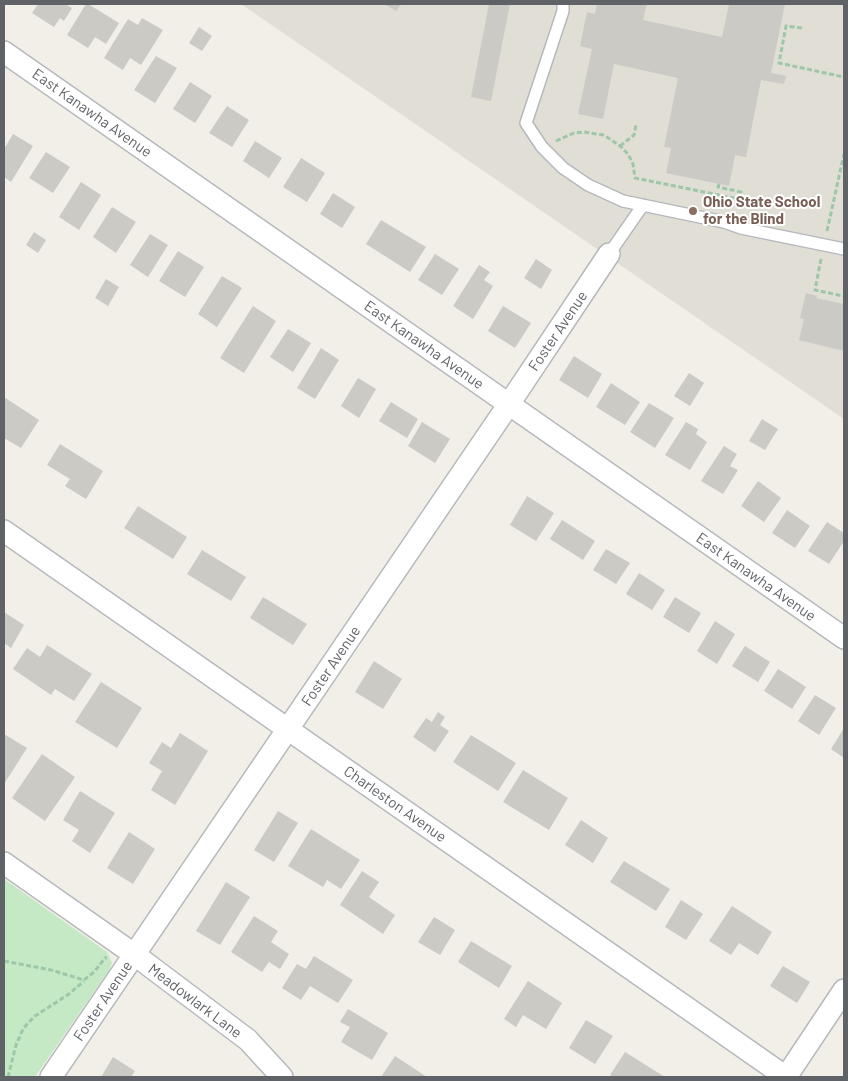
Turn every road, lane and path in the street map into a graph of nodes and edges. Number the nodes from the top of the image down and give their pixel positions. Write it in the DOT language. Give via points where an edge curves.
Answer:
graph roads {
  1 [pos="563,4"];
  2 [pos="802,28"];
  3 [pos="4,52"];
  4 [pos="844,77"];
  5 [pos="636,125"];
  6 [pos="565,137"];
  7 [pos="620,146"];
  8 [pos="844,154"];
  9 [pos="719,184"];
  10 [pos="739,199"];
  11 [pos="643,205"];
  12 [pos="737,208"];
  13 [pos="827,234"];
  14 [pos="844,249"];
  15 [pos="610,254"];
  16 [pos="822,256"];
  17 [pos="843,296"];
  18 [pos="509,404"];
  19 [pos="4,531"];
  20 [pos="844,638"];
  21 [pos="288,730"];
  22 [pos="4,863"];
  23 [pos="135,955"];
  24 [pos="4,961"];
  25 [pos="84,980"];
  26 [pos="844,990"];
  27 [pos="8,1077"];
  28 [pos="52,1077"];
  29 [pos="282,1077"];
  30 [pos="786,1077"];
  1 -- 11 [label="lane" via="526,123 550,156 575,177 608,195"];
  2 -- 4 [label="path" via="786,26 779,63"];
  3 -- 18 [label="street, East Kanawha Avenue"];
  5 -- 7 [label="path" via="634,135"];
  6 -- 7 [label="path" via="584,132 602,135"];
  7 -- 10 [label="path" via="633,164 635,178"];
  8 -- 13 [label="path"];
  9 -- 10 [label="path" via="718,187 741,192"];
  10 -- 12 [label="path"];
  11 -- 14 [label="lane"];
  11 -- 15 [label="lane"];
  15 -- 18 [label="street, Foster Avenue"];
  16 -- 17 [label="path" via="814,290"];
  18 -- 20 [label="street, East Kanawha Avenue"];
  18 -- 21 [label="street, Foster Avenue"];
  19 -- 21 [label="street, Charleston Avenue"];
  21 -- 23 [label="street, Foster Avenue"];
  21 -- 30 [label="street, Charleston Avenue"];
  22 -- 23 [label="street, Meadowlark Lane"];
  23 -- 25 [label="path" via="104,958"];
  23 -- 28 [label="street, Foster Avenue"];
  23 -- 29 [label="street, Meadowlark Lane" via="248,1040"];
  24 -- 25 [label="path"];
  25 -- 27 [label="path" via="35,1016 23,1029"];
  26 -- 30 [label="street"];
}
